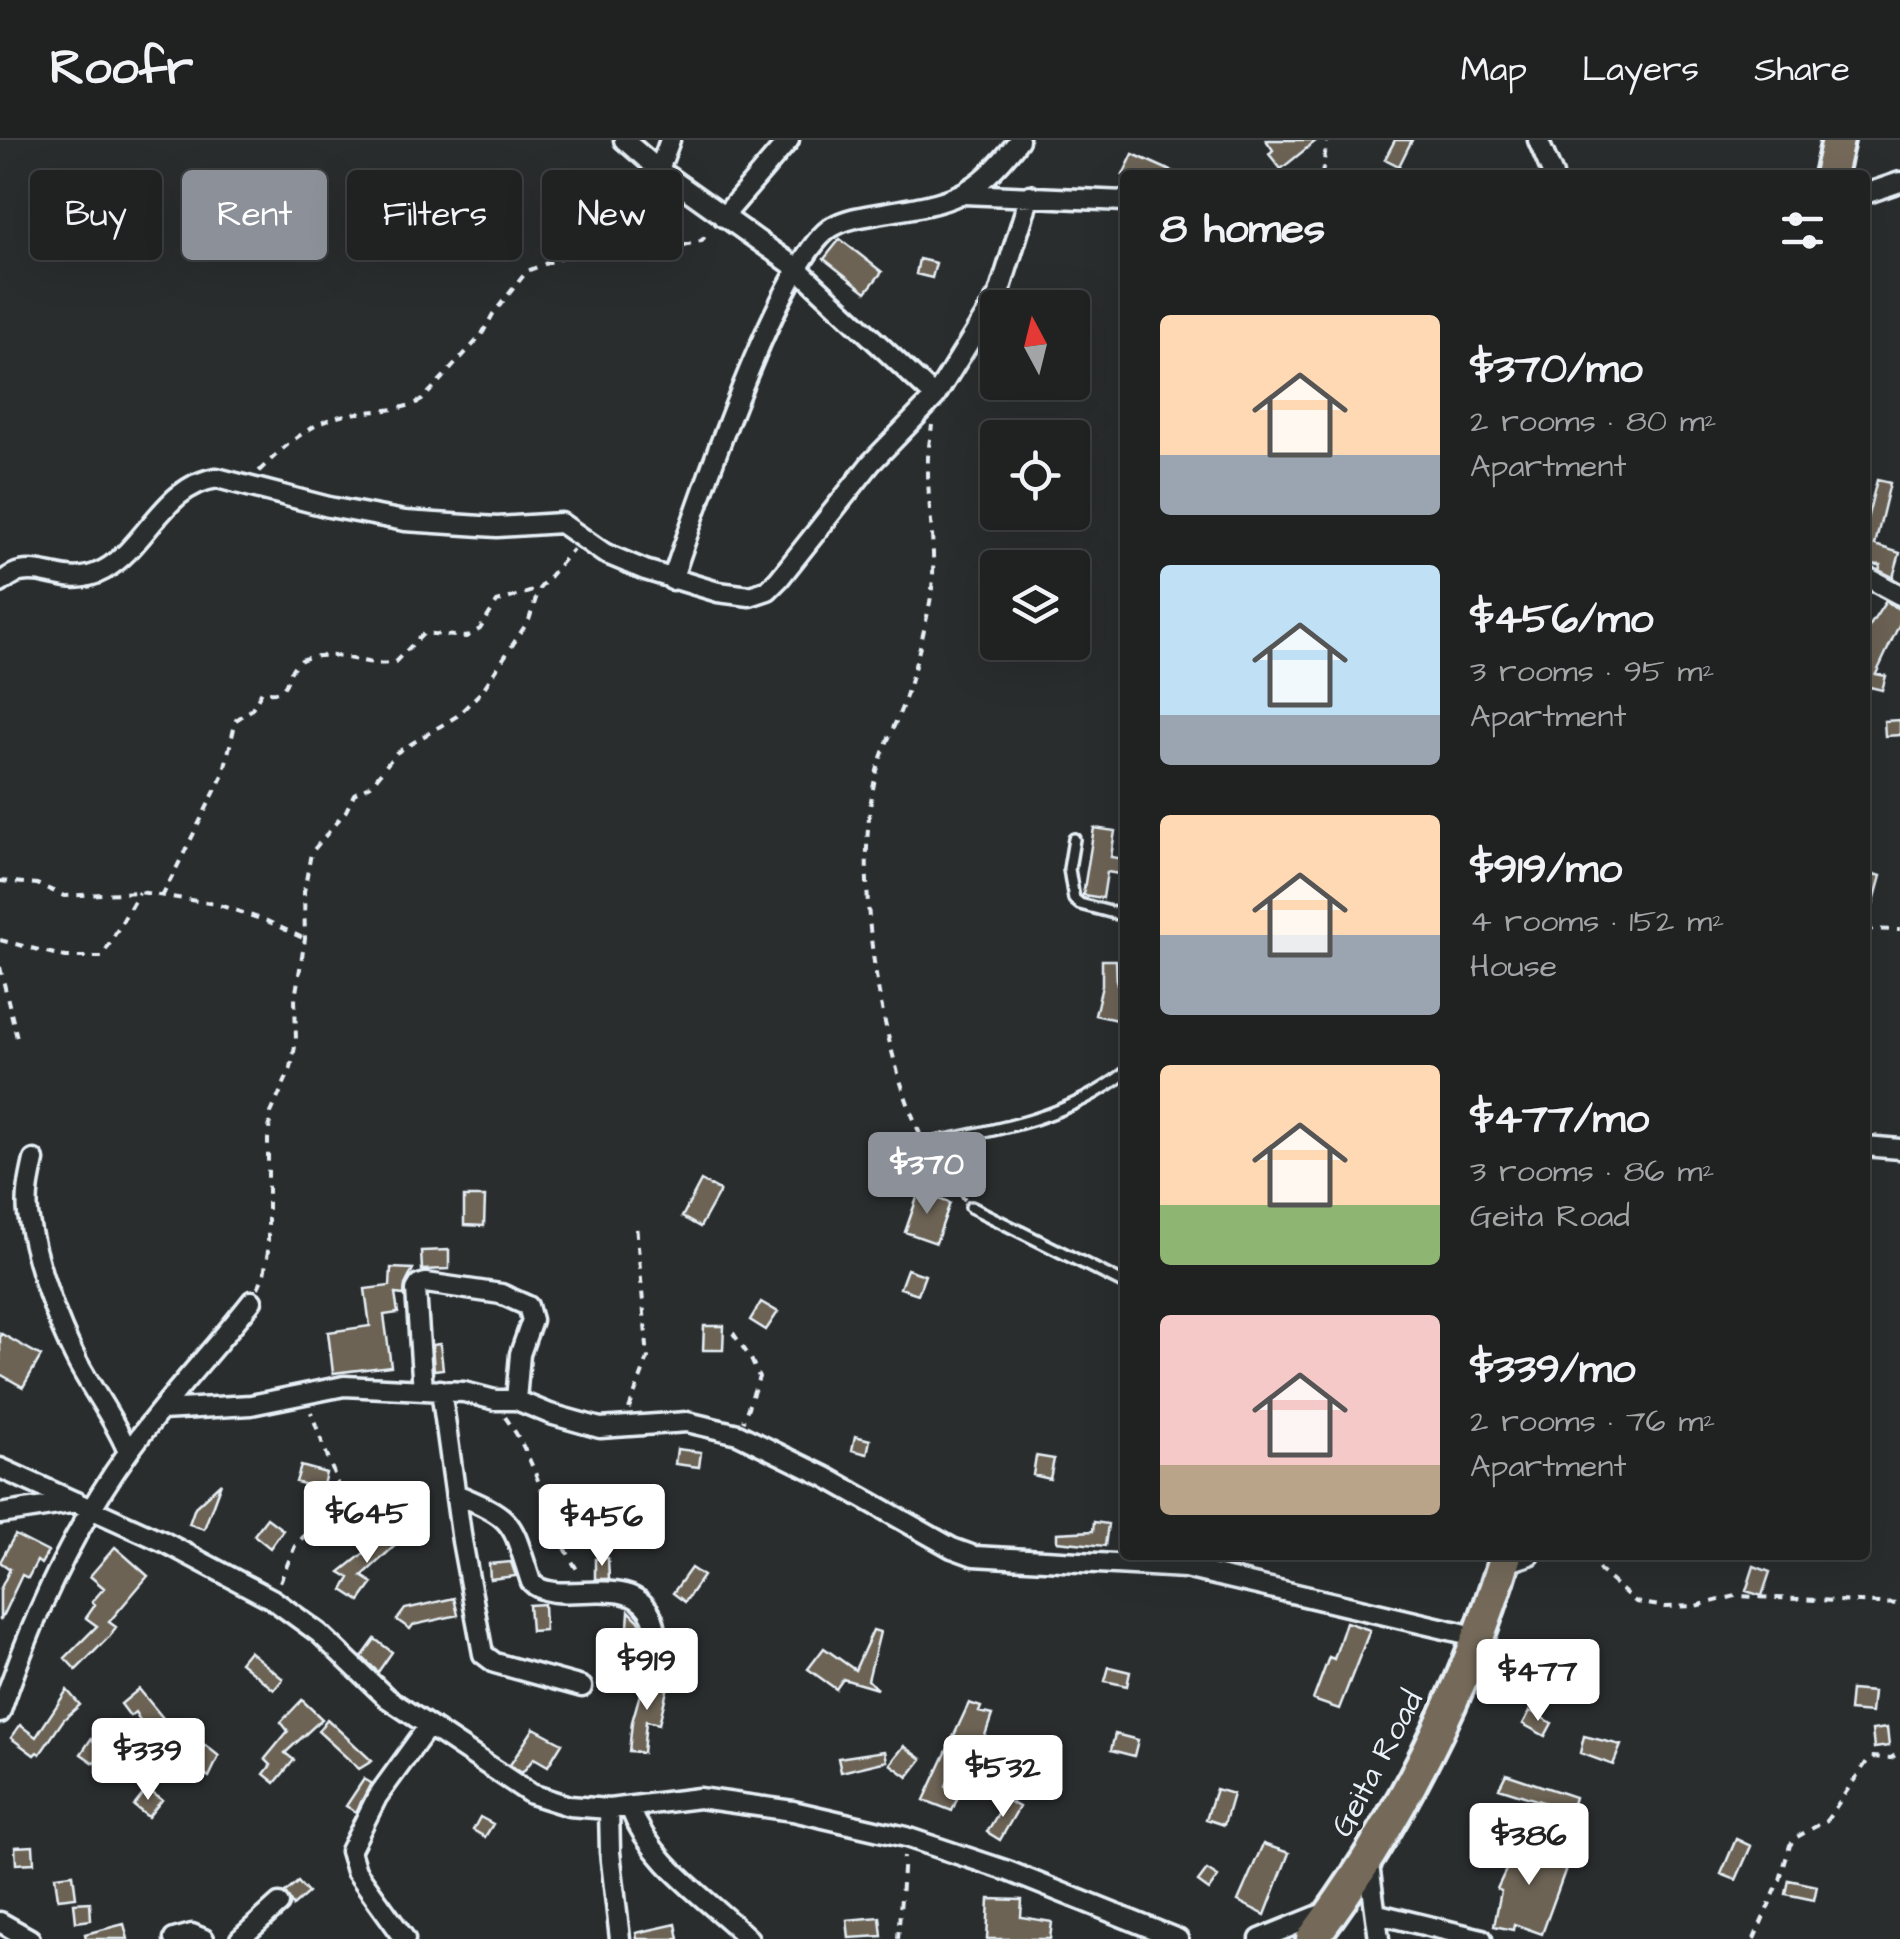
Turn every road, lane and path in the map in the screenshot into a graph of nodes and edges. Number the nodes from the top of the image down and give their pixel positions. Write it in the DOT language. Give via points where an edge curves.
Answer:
graph roads {
  1 [pos="624,140"];
  2 [pos="670,140"];
  3 [pos="789,140"];
  4 [pos="1019,140"];
  5 [pos="1328,140"];
  6 [pos="1538,140"];
  7 [pos="1838,140"];
  8 [pos="659,170"];
  9 [pos="1323,170"];
  10 [pos="1551,170"];
  11 [pos="1831,170"];
  12 [pos="1900,182"];
  13 [pos="682,187"];
  14 [pos="1870,192"];
  15 [pos="964,194"];
  16 [pos="1030,196"];
  17 [pos="1120,201"];
  18 [pos="723,217"];
  19 [pos="798,269"];
  20 [pos="935,398"];
  21 [pos="244,484"];
  22 [pos="580,539"];
  23 [pos="1870,579"];
  24 [pos="672,580"];
  25 [pos="0,583"];
  26 [pos="539,590"];
  27 [pos="1900,595"];
  28 [pos="1074,839"];
  29 [pos="0,880"];
  30 [pos="140,892"];
  31 [pos="162,897"];
  32 [pos="1120,915"];
  33 [pos="1870,929"];
  34 [pos="1900,930"];
  35 [pos="304,939"];
  36 [pos="0,940"];
  37 [pos="0,966"];
  38 [pos="18,1042"];
  39 [pos="1120,1077"];
  40 [pos="925,1144"];
  41 [pos="1870,1146"];
  42 [pos="1900,1148"];
  43 [pos="34,1160"];
  44 [pos="971,1207"];
  45 [pos="636,1224"];
  46 [pos="1120,1282"];
  47 [pos="252,1302"];
  48 [pos="733,1333"];
  49 [pos="432,1390"];
  50 [pos="300,1395"];
  51 [pos="495,1400"];
  52 [pos="516,1400"];
  53 [pos="161,1410"];
  54 [pos="622,1427"];
  55 [pos="738,1434"];
  56 [pos="128,1452"];
  57 [pos="0,1468"];
  58 [pos="456,1494"];
  59 [pos="85,1505"];
  60 [pos="0,1514"];
  61 [pos="1512,1560"];
  62 [pos="1593,1560"];
  63 [pos="590,1591"];
  64 [pos="272,1599"];
  65 [pos="1899,1604"];
  66 [pos="1479,1637"];
  67 [pos="662,1665"];
  68 [pos="582,1687"];
  69 [pos="0,1713"];
  70 [pos="427,1728"];
  71 [pos="1900,1752"];
  72 [pos="630,1808"];
  73 [pos="609,1809"];
  74 [pos="906,1836"];
  75 [pos="1368,1856"];
  76 [pos="279,1904"];
  77 [pos="1335,1909"];
  78 [pos="0,1922"];
  79 [pos="1378,1931"];
  80 [pos="30,1939"];
  81 [pos="174,1939"];
  82 [pos="204,1939"];
  83 [pos="240,1939"];
  84 [pos="404,1939"];
  85 [pos="620,1939"];
  86 [pos="750,1939"];
  87 [pos="898,1939"];
  88 [pos="1178,1939"];
  89 [pos="1260,1939"];
  90 [pos="1312,1939"];
  91 [pos="1482,1939"];
  92 [pos="1754,1939"];
  1 -- 8 [label="street"];
  2 -- 8 [label="street"];
  3 -- 18 [label="street"];
  4 -- 15 [label="street"];
  5 -- 9 [label="path"];
  6 -- 10 [label="street"];
  7 -- 11 [label="highway"];
  12 -- 14 [label="street"];
  13 -- 18 [label="street"];
  15 -- 16 [label="street"];
  15 -- 19 [label="street" via="832,226"];
  16 -- 17 [label="street"];
  16 -- 20 [label="street" via="1000,294"];
  18 -- 19 [label="street"];
  18 -- 21 [label="path" via="701,240 686,245 662,250 595,244 527,270 481,336 422,400 305,430"];
  19 -- 20 [label="street"];
  19 -- 24 [label="street" via="710,464"];
  20 -- 24 [label="street" via="894,437 768,590 733,596"];
  20 -- 40 [label="path" via="928,466 930,606 878,767 866,884 894,1060"];
  21 -- 22 [label="street" via="404,521 497,528 561,523"];
  21 -- 25 [label="street" via="217,478 194,485 106,570 66,579 20,572"];
  22 -- 24 [label="street"];
  22 -- 26 [label="path"];
  23 -- 27 [label="street"];
  26 -- 31 [label="path" via="497,602 480,629 466,637 424,633 395,662 341,654 303,658 279,693 260,692 252,710 236,720 224,776"];
  26 -- 35 [label="path" via="529,620 482,691 457,716 396,752 371,785 354,794 311,853"];
  28 -- 32 [label="lane" via="1074,899"];
  29 -- 30 [label="path" via="64,896"];
  30 -- 31 [label="path"];
  30 -- 36 [label="path" via="102,958"];
  31 -- 35 [label="path" via="216,904"];
  33 -- 34 [label="path"];
  35 -- 47 [label="path" via="294,1052 268,1139 268,1251"];
  37 -- 38 [label="path"];
  39 -- 40 [label="lane" via="1042,1119"];
  40 -- 44 [label="path"];
  41 -- 42 [label="street"];
  43 -- 56 [label="street" via="28,1216 40,1260 77,1362"];
  44 -- 46 [label="lane"];
  45 -- 54 [label="path" via="648,1358"];
  47 -- 53 [label="street"];
  48 -- 55 [label="path" via="759,1378"];
  49 -- 50 [label="street" via="334,1386"];
  49 -- 51 [label="street"];
  49 -- 52 [label="street" via="416,1290 422,1283 501,1294 528,1306 532,1320 520,1354"];
  49 -- 58 [label="street"];
  50 -- 53 [label="street"];
  50 -- 64 [label="path" via="338,1494 295,1546"];
  51 -- 52 [label="street"];
  51 -- 63 [label="path" via="526,1451 558,1540"];
  52 -- 54 [label="street" via="585,1425"];
  53 -- 56 [label="street"];
  54 -- 55 [label="street" via="686,1422"];
  55 -- 66 [label="street" via="974,1556 1185,1568"];
  56 -- 59 [label="street"];
  57 -- 59 [label="street"];
  58 -- 63 [label="street" via="504,1516 537,1588"];
  58 -- 68 [label="street" via="486,1659"];
  59 -- 60 [label="street"];
  59 -- 64 [label="street"];
  59 -- 69 [label="street"];
  61 -- 66 [label="highway, Geita Road"];
  62 -- 65 [label="path" via="1636,1602 1666,1607 1736,1596"];
  63 -- 67 [label="street" via="620,1593 646,1607"];
  64 -- 70 [label="street"];
  66 -- 75 [label="highway, Geita Road" via="1400,1805"];
  70 -- 73 [label="street" via="531,1794"];
  70 -- 84 [label="street" via="377,1797 350,1851 356,1871"];
  71 -- 92 [label="path" via="1870,1756 1827,1820 1790,1845"];
  72 -- 73 [label="street"];
  72 -- 74 [label="street" via="699,1798 744,1802"];
  72 -- 86 [label="street" via="654,1851"];
  73 -- 85 [label="street"];
  74 -- 87 [label="path"];
  74 -- 88 [label="street"];
  75 -- 77 [label="highway, Geita Road"];
  75 -- 79 [label="street"];
  76 -- 83 [label="street"];
  77 -- 89 [label="street"];
  77 -- 90 [label="highway, Geita Road"];
  78 -- 80 [label="street"];
  79 -- 91 [label="street"];
  81 -- 82 [label="street"];
}
